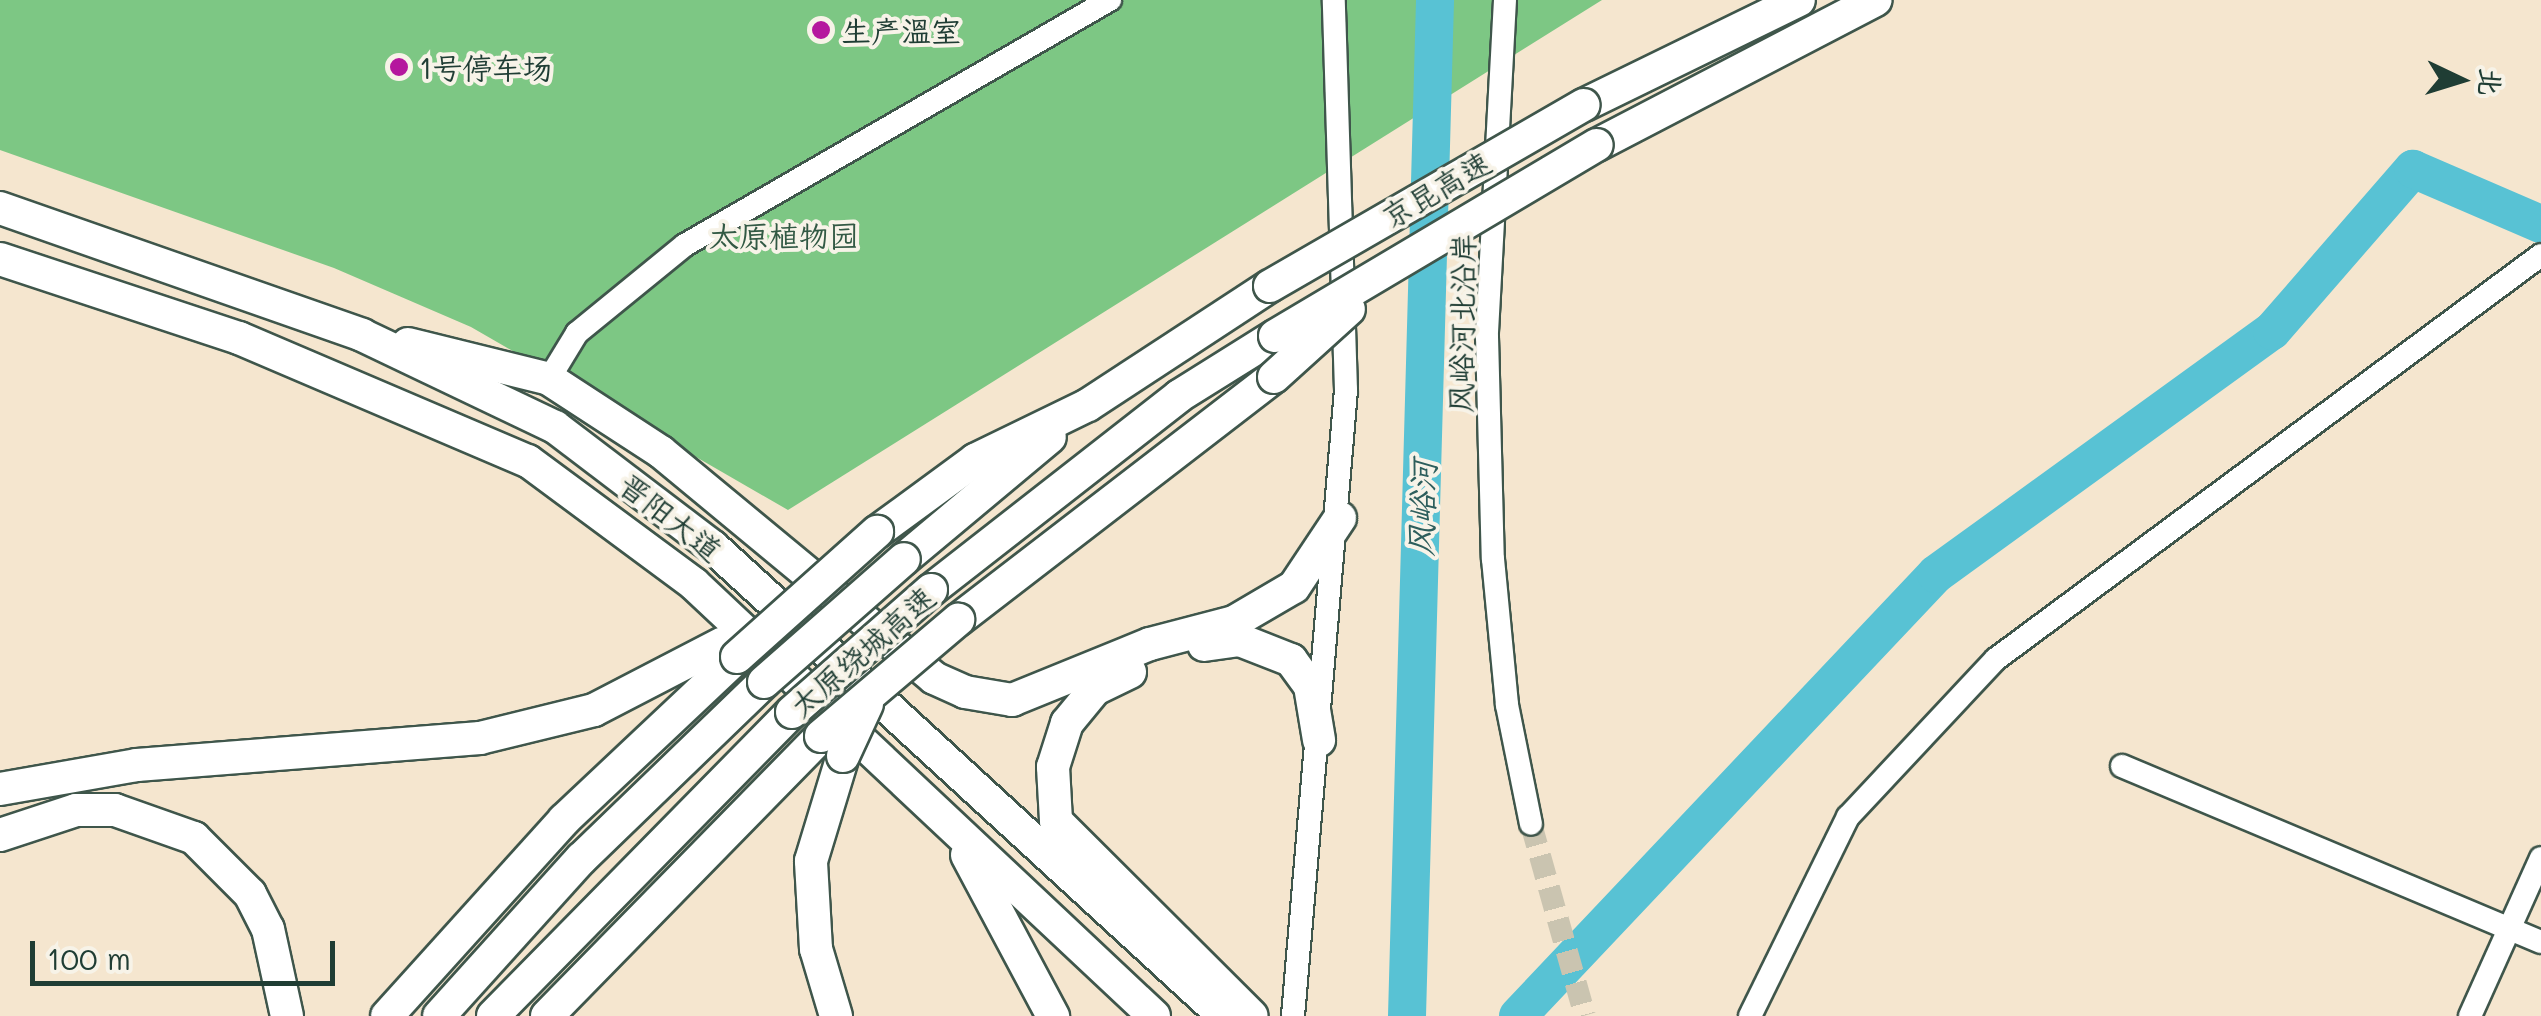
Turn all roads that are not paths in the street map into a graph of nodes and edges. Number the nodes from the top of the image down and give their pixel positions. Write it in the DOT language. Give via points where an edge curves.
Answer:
graph roads {
  1 [pos="1110,0"];
  2 [pos="1334,0"];
  3 [pos="1505,0"];
  4 [pos="1799,0"];
  5 [pos="1876,0"];
  6 [pos="0,208"];
  7 [pos="2541,255"];
  8 [pos="0,259"];
  9 [pos="1396,265"];
  10 [pos="362,335"];
  11 [pos="549,379"];
  12 [pos="1088,406"];
  13 [pos="1340,518"];
  14 [pos="730,650"];
  15 [pos="1319,740"];
  16 [pos="832,746"];
  17 [pos="2122,766"];
  18 [pos="0,790"];
  19 [pos="1531,824"];
  20 [pos="954,828"];
  21 [pos="0,835"];
  22 [pos="2541,858"];
  23 [pos="2510,928"];
  24 [pos="2541,942"];
  25 [pos="1214,1006"];
  26 [pos="1143,1008"];
  27 [pos="287,1016"];
  28 [pos="387,1016"];
  29 [pos="440,1016"];
  30 [pos="494,1016"];
  31 [pos="546,1016"];
  32 [pos="836,1016"];
  33 [pos="1053,1016"];
  34 [pos="1249,1016"];
  35 [pos="1293,1016"];
  36 [pos="1750,1016"];
  37 [pos="2470,1016"];
  1 -- 11 [label="street" via="684,245 577,333"];
  2 -- 13 [label="street"];
  3 -- 19 [label="street, 风峪河北沿岸" via="1487,337 1493,559 1506,705"];
  4 -- 12 [label="highway, 京昆高速, bridge" via="1584,105 1270,286"];
  5 -- 9 [label="highway, 京昆高速, bridge" via="1597,144"];
  6 -- 10 [label="highway, 晋阳大道"];
  7 -- 36 [label="street" via="1996,659 1848,817"];
  8 -- 20 [label="highway, 晋阳大道" via="239,338 528,462 694,584"];
  9 -- 16 [label="highway, bridge" via="1274,378 958,620 869,700"];
  9 -- 30 [label="highway, 太原绕城高速, bridge" via="1178,396 931,590 792,712"];
  10 -- 11 [label="highway"];
  10 -- 25 [label="highway, 晋阳大道" via="555,427 713,547"];
  11 -- 13 [label="highway" via="661,452 934,678 1012,700 1271,604 1313,565"];
  12 -- 14 [label="highway, bridge" via="975,460"];
  12 -- 29 [label="highway, 太原绕城高速, bridge" via="764,682 594,845"];
  13 -- 15 [label="street"];
  14 -- 18 [label="highway" via="594,710 480,738 137,765"];
  14 -- 28 [label="highway"];
  15 -- 34 [label="highway" via="1310,686 1291,660 1240,640 1197,646 1096,689 1067,723 1053,767 1056,821"];
  15 -- 35 [label="street"];
  16 -- 31 [label="highway"];
  16 -- 32 [label="highway" via="810,861 816,950"];
  17 -- 23 [label="street"];
  20 -- 26 [label="highway, 晋阳大道"];
  20 -- 33 [label="highway"];
  21 -- 27 [label="highway" via="57,814 115,810 194,838 226,862 259,911"];
  22 -- 23 [label="street"];
  23 -- 24 [label="street"];
  23 -- 37 [label="street"];
  25 -- 34 [label="highway, 晋阳大道"];
}
